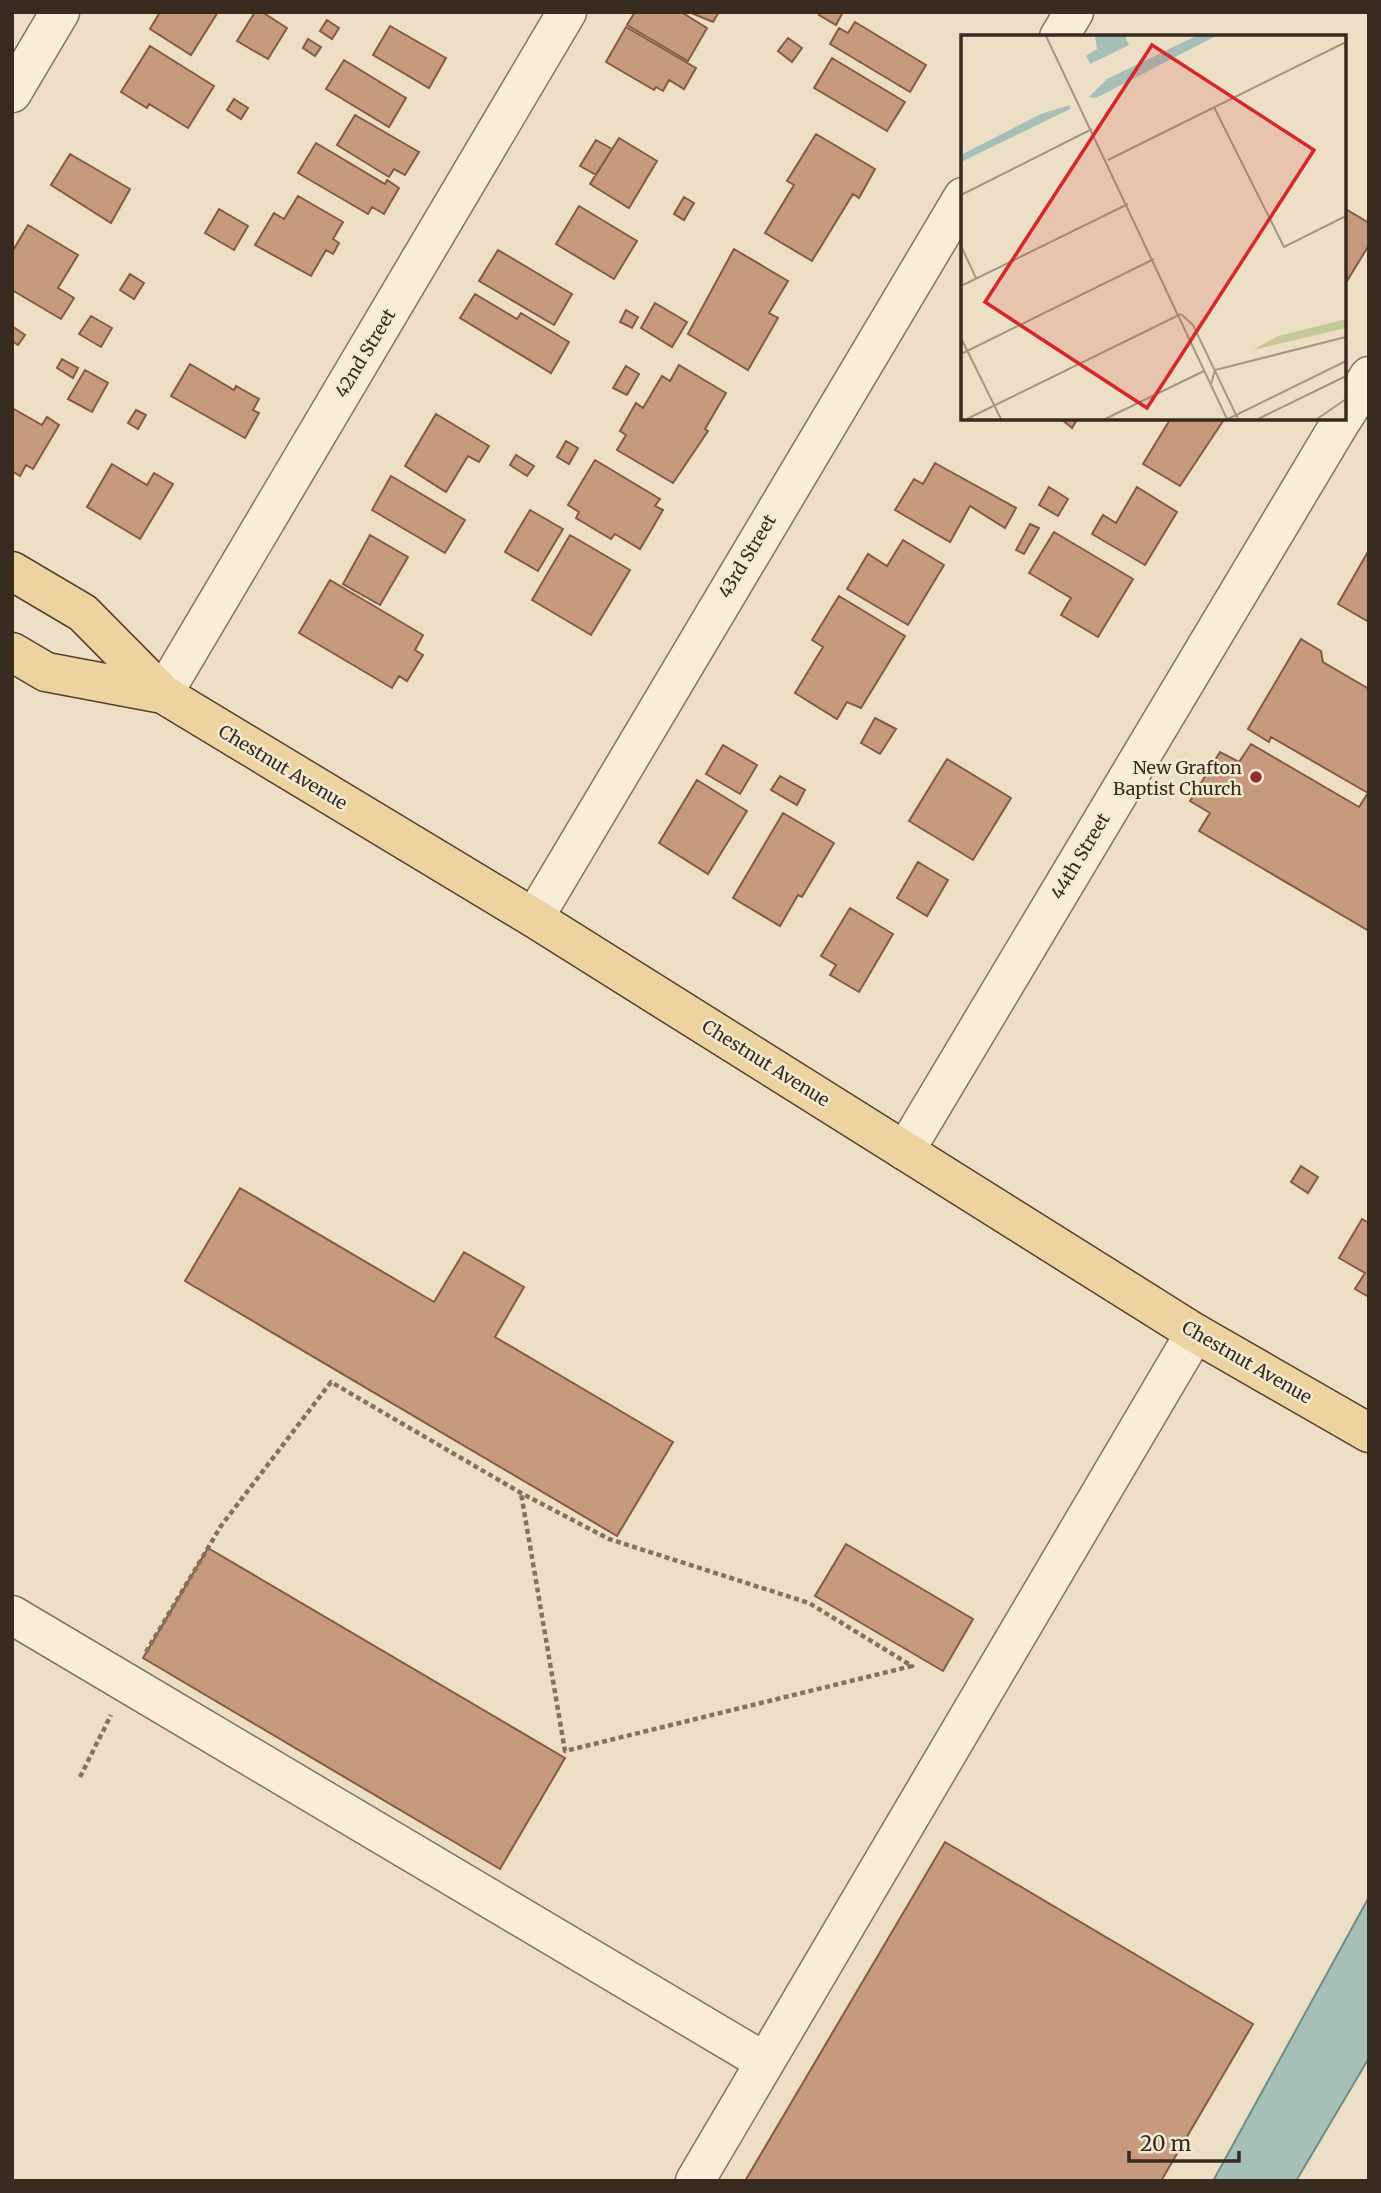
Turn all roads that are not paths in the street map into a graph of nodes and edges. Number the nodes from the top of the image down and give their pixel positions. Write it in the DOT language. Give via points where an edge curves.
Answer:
graph roads {
  1 [pos="60,12"];
  2 [pos="567,12"];
  3 [pos="1074,12"];
  4 [pos="1060,35"];
  5 [pos="12,93"];
  6 [pos="961,200"];
  7 [pos="1369,376"];
  8 [pos="1346,415"];
  9 [pos="1343,420"];
  10 [pos="12,571"];
  11 [pos="12,652"];
  12 [pos="163,694"];
  13 [pos="534,918"];
  14 [pos="905,1151"];
  15 [pos="1195,1333"];
  16 [pos="1369,1433"];
  17 [pos="12,1615"];
  18 [pos="765,2062"];
  19 [pos="695,2181"];
  1 -- 5 [label="street"];
  2 -- 12 [label="street, 42nd Street"];
  3 -- 4 [label="street"];
  6 -- 13 [label="street, 43rd Street"];
  7 -- 8 [label="street, 44th Street"];
  9 -- 14 [label="street, 44th Street"];
  10 -- 12 [label="main road, Chestnut Avenue" via="83,613"];
  11 -- 12 [label="main road, Chestnut Avenue" via="46,672"];
  12 -- 13 [label="main road, Chestnut Avenue"];
  13 -- 14 [label="main road, Chestnut Avenue"];
  14 -- 15 [label="main road, Chestnut Avenue"];
  15 -- 16 [label="main road, Chestnut Avenue"];
  15 -- 18 [label="street"];
  17 -- 18 [label="street"];
  18 -- 19 [label="street"];
}
